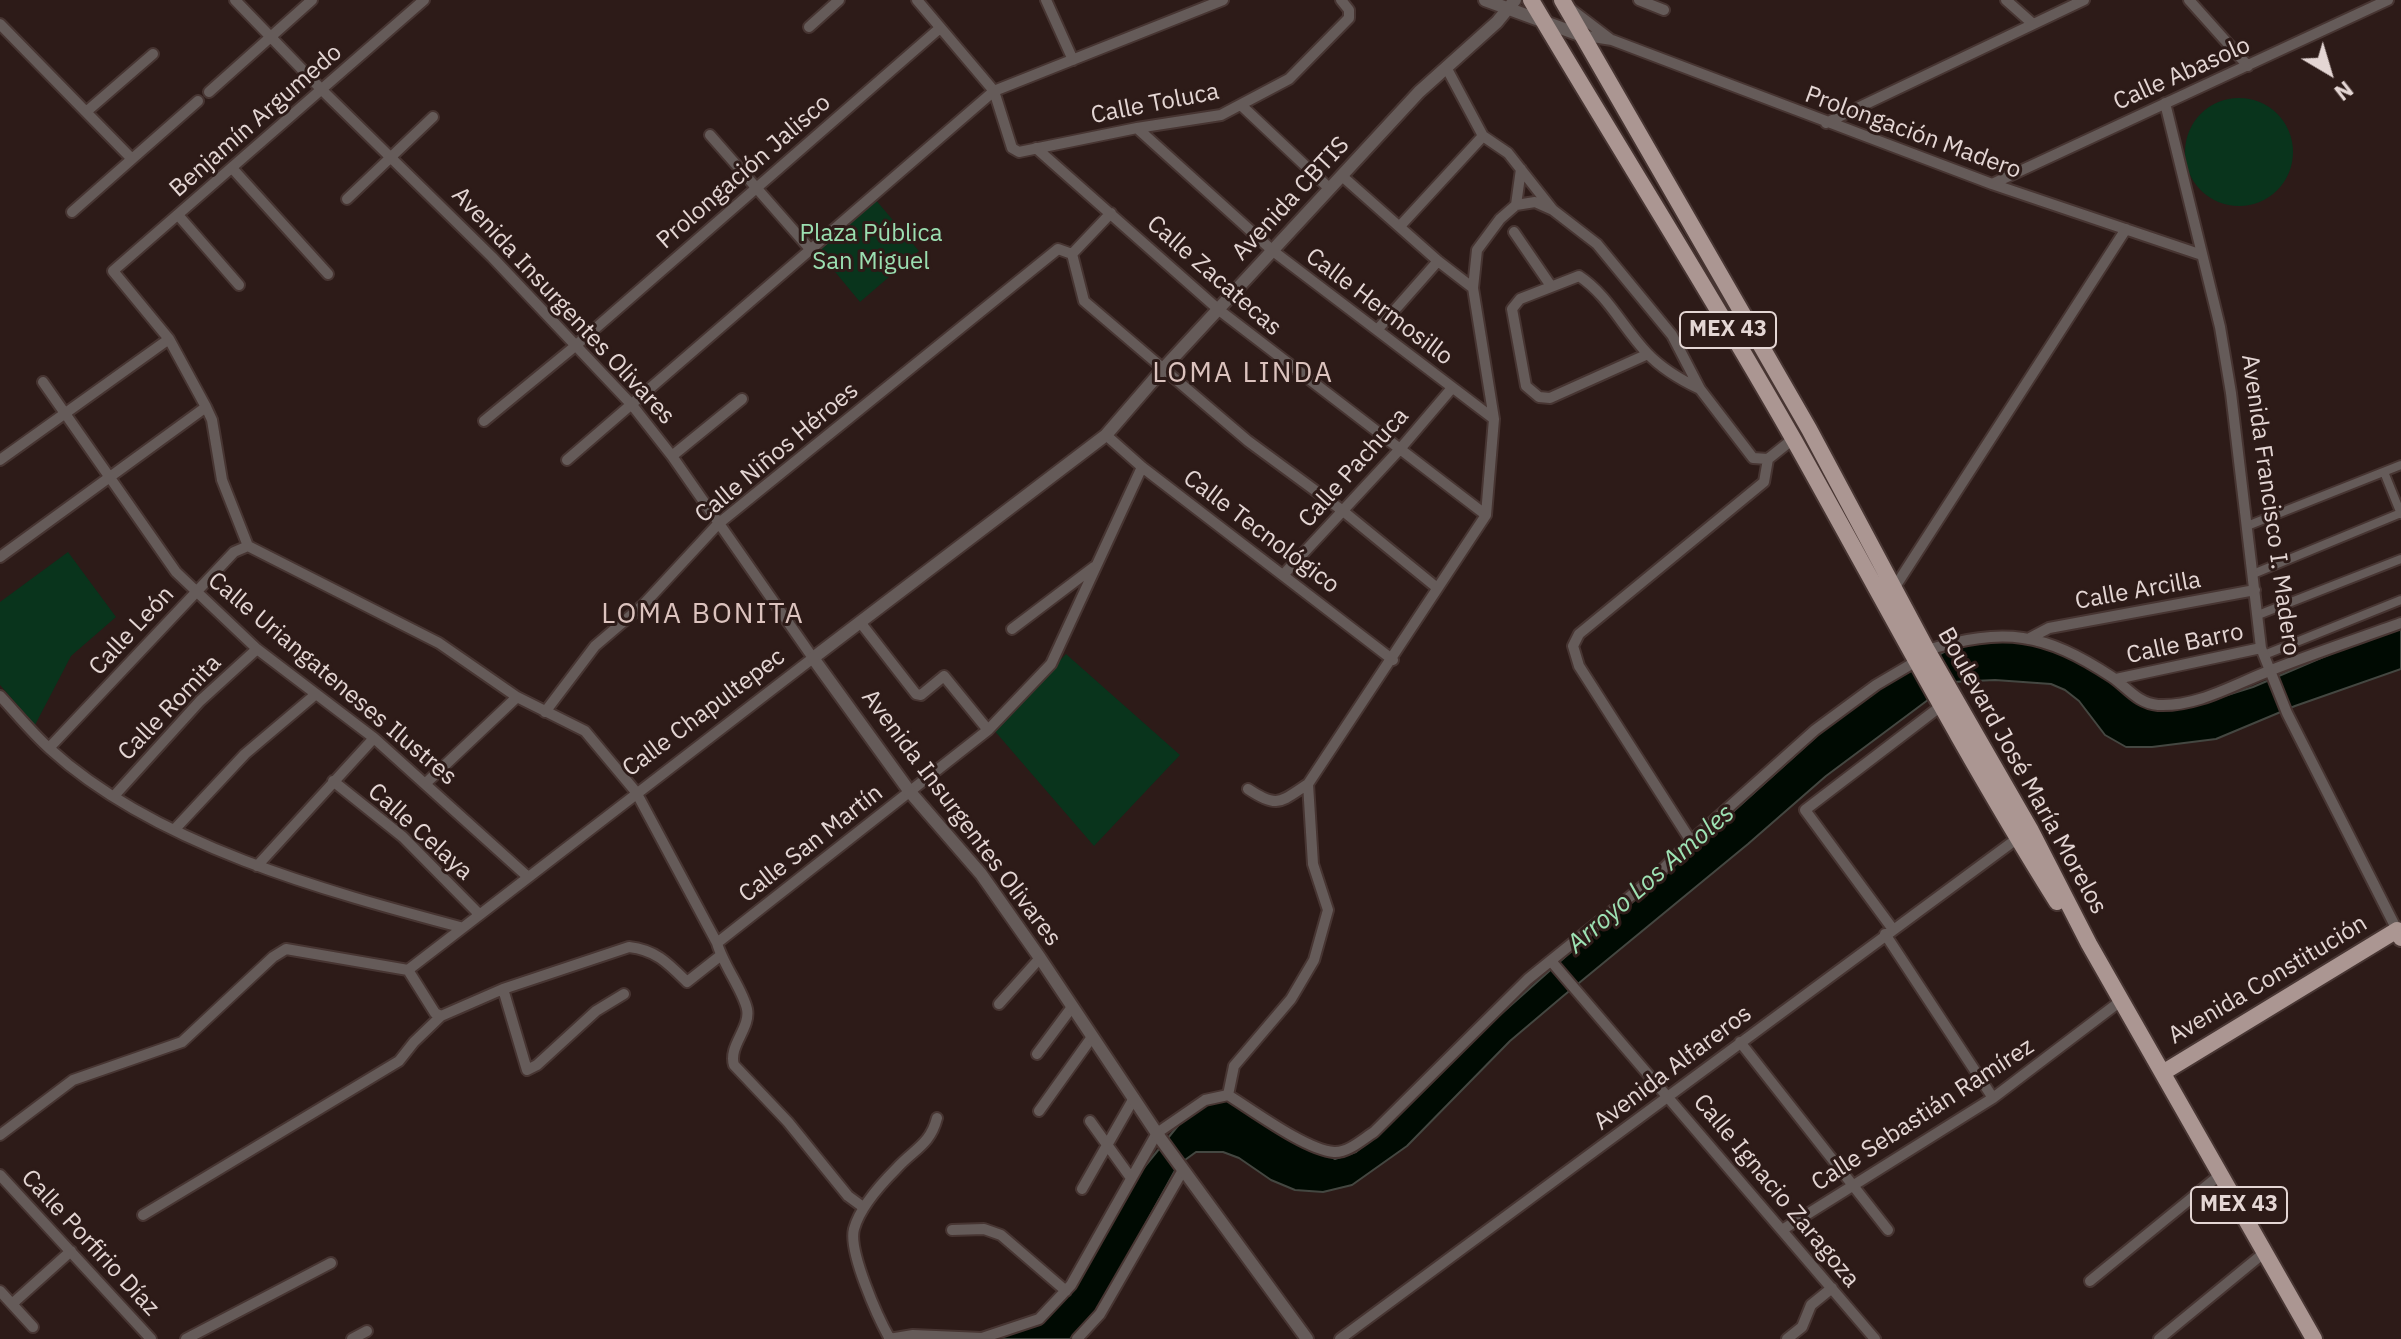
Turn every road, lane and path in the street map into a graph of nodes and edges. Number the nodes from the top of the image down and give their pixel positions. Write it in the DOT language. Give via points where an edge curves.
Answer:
graph roads {
  1 [pos="235,0"];
  2 [pos="312,0"];
  3 [pos="424,0"];
  4 [pos="839,0"];
  5 [pos="917,0"];
  6 [pos="1046,0"];
  7 [pos="1223,0"];
  8 [pos="1341,0"];
  9 [pos="1485,0"];
  10 [pos="1531,0"];
  11 [pos="1639,0"];
  12 [pos="2006,0"];
  13 [pos="2084,0"];
  14 [pos="2189,0"];
  15 [pos="2388,0"];
  16 [pos="1564,3"];
  17 [pos="1511,4"];
  18 [pos="1664,10"];
  19 [pos="1542,19"];
  20 [pos="0,24"];
  21 [pos="2033,24"];
  22 [pos="809,27"];
  23 [pos="940,28"];
  24 [pos="1580,35"];
  25 [pos="272,38"];
  26 [pos="1612,40"];
  27 [pos="153,54"];
  28 [pos="1073,60"];
  29 [pos="2248,66"];
  30 [pos="1446,67"];
  31 [pos="322,90"];
  32 [pos="994,91"];
  33 [pos="209,92"];
  34 [pos="198,101"];
  35 [pos="2165,103"];
  36 [pos="1242,106"];
  37 [pos="86,112"];
  38 [pos="433,117"];
  39 [pos="1826,123"];
  40 [pos="1137,128"];
  41 [pos="710,135"];
  42 [pos="1483,136"];
  43 [pos="1036,148"];
  44 [pos="390,157"];
  45 [pos="132,159"];
  46 [pos="232,168"];
  47 [pos="1521,169"];
  48 [pos="1342,176"];
  49 [pos="1992,184"];
  50 [pos="757,188"];
  51 [pos="1330,189"];
  52 [pos="347,199"];
  53 [pos="1516,205"];
  54 [pos="1553,210"];
  55 [pos="72,212"];
  56 [pos="1111,213"];
  57 [pos="178,215"];
  58 [pos="1401,225"];
  59 [pos="2126,229"];
  60 [pos="1514,232"];
  61 [pos="810,249"];
  62 [pos="1273,251"];
  63 [pos="1072,254"];
  64 [pos="2202,255"];
  65 [pos="1438,261"];
  66 [pos="328,274"];
  67 [pos="239,285"];
  68 [pos="1551,286"];
  69 [pos="1473,288"];
  70 [pos="1219,310"];
  71 [pos="1378,329"];
  72 [pos="169,339"];
  73 [pos="574,347"];
  74 [pos="1648,354"];
  75 [pos="1163,369"];
  76 [pos="43,382"];
  77 [pos="1452,388"];
  78 [pos="1700,389"];
  79 [pos="742,399"];
  80 [pos="632,405"];
  81 [pos="206,407"];
  82 [pos="66,413"];
  83 [pos="1494,419"];
  84 [pos="484,421"];
  85 [pos="1106,435"];
  86 [pos="1793,439"];
  87 [pos="1400,449"];
  88 [pos="672,456"];
  89 [pos="1768,459"];
  90 [pos="0,460"];
  91 [pos="567,460"];
  92 [pos="2401,465"];
  93 [pos="1142,467"];
  94 [pos="2384,472"];
  95 [pos="111,478"];
  96 [pos="1343,511"];
  97 [pos="2401,514"];
  98 [pos="1486,515"];
  99 [pos="718,524"];
  100 [pos="2247,526"];
  101 [pos="248,546"];
  102 [pos="0,557"];
  103 [pos="2401,559"];
  104 [pos="1096,566"];
  105 [pos="1284,574"];
  106 [pos="2253,574"];
  107 [pos="1436,587"];
  108 [pos="2255,590"];
  109 [pos="196,592"];
  110 [pos="1888,594"];
  111 [pos="2401,600"];
  112 [pos="2258,615"];
  113 [pos="860,622"];
  114 [pos="2401,623"];
  115 [pos="1012,629"];
  116 [pos="2030,638"];
  117 [pos="257,649"];
  118 [pos="2262,651"];
  119 [pos="813,658"];
  120 [pos="1923,658"];
  121 [pos="1393,660"];
  122 [pos="2270,674"];
  123 [pos="2116,679"];
  124 [pos="316,694"];
  125 [pos="0,696"];
  126 [pos="517,697"];
  127 [pos="1943,699"];
  128 [pos="545,712"];
  129 [pos="988,730"];
  130 [pos="374,738"];
  131 [pos="49,748"];
  132 [pos="333,781"];
  133 [pos="426,783"];
  134 [pos="1308,784"];
  135 [pos="1248,789"];
  136 [pos="636,792"];
  137 [pos="910,792"];
  138 [pos="114,796"];
  139 [pos="174,830"];
  140 [pos="2024,834"];
  141 [pos="1691,841"];
  142 [pos="257,866"];
  143 [pos="528,877"];
  144 [pos="479,914"];
  145 [pos="460,927"];
  146 [pos="1889,931"];
  147 [pos="2399,934"];
  148 [pos="717,943"];
  149 [pos="720,956"];
  150 [pos="1040,958"];
  151 [pos="1552,963"];
  152 [pos="408,970"];
  153 [pos="503,989"];
  154 [pos="624,994"];
  155 [pos="2122,1000"];
  156 [pos="999,1004"];
  157 [pos="1072,1007"];
  158 [pos="441,1016"];
  159 [pos="1092,1037"];
  160 [pos="1740,1042"];
  161 [pos="1037,1054"];
  162 [pos="2164,1072"];
  163 [pos="1228,1095"];
  164 [pos="1669,1096"];
  165 [pos="1134,1098"];
  166 [pos="1993,1098"];
  167 [pos="1039,1111"];
  168 [pos="937,1118"];
  169 [pos="1090,1121"];
  170 [pos="0,1135"];
  171 [pos="1158,1136"];
  172 [pos="1108,1145"];
  173 [pos="1182,1168"];
  174 [pos="2221,1174"];
  175 [pos="0,1175"];
  176 [pos="1131,1178"];
  177 [pos="1853,1186"];
  178 [pos="1082,1189"];
  179 [pos="863,1207"];
  180 [pos="143,1215"];
  181 [pos="952,1230"];
  182 [pos="1782,1230"];
  183 [pos="1888,1230"];
  184 [pos="71,1251"];
  185 [pos="2265,1252"];
  186 [pos="331,1263"];
  187 [pos="2090,1281"];
  188 [pos="1832,1288"];
  189 [pos="0,1291"];
  190 [pos="1066,1291"];
  191 [pos="12,1304"];
  192 [pos="33,1327"];
  193 [pos="367,1331"];
  194 [pos="151,1339"];
  195 [pos="186,1339"];
  196 [pos="352,1339"];
  197 [pos="889,1339"];
  198 [pos="1077,1339"];
  199 [pos="1307,1339"];
  200 [pos="1340,1339"];
  201 [pos="1787,1339"];
  202 [pos="1875,1339"];
  203 [pos="2159,1339"];
  204 [pos="2314,1339"];
  1 -- 25 [label="street, Avenida Insurgentes Olivares"];
  2 -- 25 [label="street"];
  3 -- 31 [label="street, Benjamín Argumedo"];
  4 -- 22 [label="street"];
  5 -- 23 [label="street"];
  6 -- 28 [label="street"];
  7 -- 28 [label="street"];
  8 -- 36 [label="street, Calle Toluca" via="1349,18 1289,79"];
  9 -- 17 [label="street"];
  10 -- 19 [label="main road, Boulevard José María Morelos / MEX 43"];
  11 -- 18 [label="street"];
  12 -- 21 [label="street"];
  13 -- 21 [label="street"];
  14 -- 29 [label="street"];
  15 -- 29 [label="street, Calle Abasolo"];
  16 -- 19 [label="main road" via="1555,15"];
  16 -- 24 [label="main road, Boulevard José María Morelos / MEX 43"];
  16 -- 26 [label="street, Prolongación Madero"];
  17 -- 19 [label="street"];
  17 -- 30 [label="street, Avenida CBTIS"];
  19 -- 24 [label="street"];
  19 -- 86 [label="main road, Boulevard José María Morelos / MEX 43"];
  20 -- 37 [label="street"];
  21 -- 39 [label="street"];
  23 -- 32 [label="street"];
  23 -- 50 [label="street, Prolongación Jalisco"];
  24 -- 26 [label="street, Prolongación Madero"];
  24 -- 110 [label="main road, Boulevard José María Morelos / MEX 43" via="1809,429"];
  25 -- 31 [label="street, Avenida Insurgentes Olivares"];
  25 -- 33 [label="street"];
  26 -- 39 [label="street, Prolongación Madero"];
  27 -- 37 [label="street"];
  28 -- 32 [label="street"];
  29 -- 35 [label="street, Calle Abasolo"];
  30 -- 42 [label="street"];
  30 -- 48 [label="street, Avenida CBTIS"];
  31 -- 44 [label="street, Avenida Insurgentes Olivares"];
  31 -- 46 [label="street, Benjamín Argumedo"];
  32 -- 43 [label="street, Calle Toluca" via="1012,148"];
  32 -- 61 [label="street"];
  34 -- 45 [label="street"];
  35 -- 49 [label="street, Calle Abasolo"];
  35 -- 64 [label="street, Avenida Francisco I. Madero"];
  36 -- 40 [label="street, Calle Toluca" via="1221,115"];
  36 -- 51 [label="street"];
  37 -- 45 [label="street"];
  38 -- 44 [label="street"];
  39 -- 49 [label="street, Prolongación Madero"];
  40 -- 43 [label="street, Calle Toluca"];
  40 -- 62 [label="street, Calle Hermosillo"];
  41 -- 50 [label="street"];
  42 -- 47 [label="street"];
  42 -- 58 [label="street"];
  43 -- 56 [label="street, Calle Zacatecas"];
  44 -- 52 [label="street"];
  44 -- 73 [label="street, Avenida Insurgentes Olivares"];
  45 -- 55 [label="street"];
  46 -- 57 [label="street, Benjamín Argumedo"];
  46 -- 66 [label="street"];
  47 -- 53 [label="street"];
  47 -- 54 [label="street"];
  48 -- 51 [label="street, Avenida CBTIS"];
  48 -- 58 [label="street"];
  49 -- 59 [label="street, Prolongación Madero"];
  50 -- 61 [label="street"];
  50 -- 73 [label="street, Prolongación Jalisco"];
  51 -- 62 [label="street, Avenida CBTIS"];
  53 -- 54 [label="street" via="1535,202"];
  53 -- 69 [label="street" via="1477,250"];
  54 -- 78 [label="street" via="1597,244 1672,335"];
  56 -- 63 [label="street"];
  56 -- 70 [label="street, Calle Zacatecas"];
  57 -- 67 [label="street"];
  57 -- 72 [label="street, Benjamín Argumedo" via="113,271"];
  58 -- 65 [label="street"];
  59 -- 64 [label="street, Prolongación Madero"];
  59 -- 110 [label="street"];
  60 -- 68 [label="street"];
  61 -- 80 [label="street"];
  62 -- 70 [label="street, Avenida CBTIS"];
  62 -- 71 [label="street, Calle Hermosillo"];
  63 -- 75 [label="street" via="1084,301"];
  63 -- 99 [label="street, Calle Niños Héroes" via="1058,249"];
  64 -- 100 [label="street, Avenida Francisco I. Madero" via="2231,393"];
  65 -- 69 [label="street"];
  65 -- 71 [label="street"];
  68 -- 74 [label="street" via="1579,276 1594,286"];
  68 -- 74 [label="street" via="1520,299 1512,309 1526,386 1539,397 1550,398"];
  69 -- 83 [label="street"];
  70 -- 75 [label="street, Avenida CBTIS"];
  70 -- 87 [label="street, Calle Zacatecas"];
  71 -- 77 [label="street, Calle Hermosillo"];
  72 -- 81 [label="street"];
  72 -- 82 [label="street"];
  73 -- 80 [label="street, Avenida Insurgentes Olivares"];
  73 -- 84 [label="street, Prolongación Jalisco"];
  74 -- 78 [label="street"];
  75 -- 85 [label="street, Avenida CBTIS"];
  75 -- 96 [label="street"];
  76 -- 82 [label="street, Calle Uriangateneses Ilustres"];
  77 -- 83 [label="street, Calle Hermosillo"];
  77 -- 87 [label="street, Calle Pachuca"];
  78 -- 89 [label="street" via="1753,458"];
  79 -- 88 [label="street"];
  80 -- 88 [label="street, Avenida Insurgentes Olivares"];
  80 -- 91 [label="street"];
  81 -- 95 [label="street"];
  81 -- 101 [label="street" via="222,480"];
  82 -- 90 [label="street"];
  82 -- 95 [label="street, Calle Uriangateneses Ilustres"];
  83 -- 98 [label="street"];
  85 -- 93 [label="street, Calle Tecnológico"];
  85 -- 113 [label="street, Calle Chapultepec"];
  86 -- 89 [label="street"];
  86 -- 110 [label="main road, Boulevard José María Morelos / MEX 43"];
  87 -- 96 [label="street, Calle Pachuca"];
  87 -- 98 [label="street, Calle Zacatecas"];
  88 -- 99 [label="street, Avenida Insurgentes Olivares"];
  89 -- 141 [label="street" via="1764,482 1579,634 1573,646 1579,666"];
  92 -- 94 [label="street"];
  93 -- 104 [label="street, Calle San Martín"];
  93 -- 105 [label="street, Calle Tecnológico"];
  94 -- 97 [label="street"];
  94 -- 100 [label="street"];
  95 -- 102 [label="street"];
  95 -- 109 [label="street, Calle Uriangateneses Ilustres" via="176,572"];
  96 -- 105 [label="street, Calle Pachuca"];
  96 -- 107 [label="street"];
  97 -- 106 [label="street"];
  98 -- 107 [label="street"];
  99 -- 119 [label="street, Avenida Insurgentes Olivares"];
  99 -- 128 [label="street, Calle Niños Héroes" via="643,605 595,646"];
  100 -- 106 [label="street, Avenida Francisco I. Madero"];
  101 -- 109 [label="street, Calle León" via="234,552"];
  101 -- 126 [label="street" via="439,643"];
  103 -- 112 [label="street"];
  104 -- 115 [label="street"];
  104 -- 129 [label="street, Calle San Martín" via="1051,664"];
  105 -- 121 [label="street, Calle Tecnológico"];
  106 -- 108 [label="street, Avenida Francisco I. Madero"];
  107 -- 121 [label="street"];
  108 -- 112 [label="street, Avenida Francisco I. Madero"];
  108 -- 116 [label="street, Calle Arcilla" via="2049,628"];
  109 -- 117 [label="street, Calle Uriangateneses Ilustres"];
  109 -- 131 [label="street, Calle León"];
  110 -- 120 [label="main road, Boulevard José María Morelos / MEX 43"];
  111 -- 118 [label="street"];
  112 -- 118 [label="street, Avenida Francisco I. Madero"];
  113 -- 119 [label="street, Calle Chapultepec"];
  113 -- 129 [label="street" via="916,694 944,676"];
  114 -- 122 [label="street"];
  116 -- 120 [label="street" via="1996,635"];
  116 -- 123 [label="street"];
  117 -- 124 [label="street, Calle Uriangateneses Ilustres"];
  117 -- 138 [label="street, Calle Romita" via="200,701"];
  118 -- 122 [label="street, Avenida Francisco I. Madero"];
  118 -- 123 [label="street, Calle Barro"];
  119 -- 136 [label="street, Calle Chapultepec"];
  119 -- 137 [label="street, Avenida Insurgentes Olivares"];
  120 -- 127 [label="main road, Boulevard José María Morelos / MEX 43"];
  120 -- 141 [label="street" via="1815,730"];
  121 -- 134 [label="street"];
  122 -- 123 [label="street" via="2203,699 2158,705 2135,698"];
  122 -- 147 [label="street, Avenida Francisco I. Madero"];
  124 -- 130 [label="street, Calle Uriangateneses Ilustres"];
  124 -- 139 [label="street" via="245,754"];
  125 -- 131 [label="street"];
  126 -- 128 [label="street"];
  126 -- 133 [label="street"];
  127 -- 140 [label="main road, Boulevard José María Morelos / MEX 43"];
  127 -- 146 [label="street" via="1805,810"];
  128 -- 136 [label="street" via="585,731"];
  129 -- 137 [label="street, Calle San Martín"];
  130 -- 132 [label="street"];
  130 -- 133 [label="street, Calle Uriangateneses Ilustres"];
  131 -- 138 [label="street"];
  132 -- 142 [label="street"];
  132 -- 144 [label="street, Calle Celaya" via="403,837"];
  133 -- 143 [label="street, Calle Uriangateneses Ilustres"];
  134 -- 135 [label="street" via="1276,802"];
  134 -- 163 [label="street" via="1313,864 1328,910 1314,960 1291,999 1234,1066"];
  136 -- 143 [label="street, Calle Chapultepec"];
  136 -- 148 [label="street"];
  137 -- 148 [label="street, Calle San Martín"];
  137 -- 150 [label="street, Avenida Insurgentes Olivares" via="981,874"];
  138 -- 139 [label="street"];
  139 -- 142 [label="street"];
  140 -- 146 [label="street, Avenida Alfareros"];
  140 -- 155 [label="main road, Boulevard José María Morelos / MEX 43" via="2074,928"];
  141 -- 151 [label="street"];
  142 -- 145 [label="street"];
  143 -- 144 [label="street, Calle Chapultepec"];
  144 -- 145 [label="street, Calle Chapultepec"];
  145 -- 152 [label="street, Calle Chapultepec"];
  146 -- 160 [label="street, Avenida Alfareros"];
  146 -- 166 [label="street"];
  147 -- 162 [label="main road, Avenida Constitución"];
  148 -- 149 [label="street"];
  149 -- 153 [label="street" via="687,982 662,957 629,947"];
  149 -- 179 [label="street" via="747,1009 734,1065"];
  150 -- 156 [label="street"];
  150 -- 157 [label="street, Avenida Insurgentes Olivares"];
  151 -- 163 [label="street" via="1528,979 1374,1132 1354,1145 1336,1152 1305,1142"];
  151 -- 164 [label="street, Calle Ignacio Zaragoza"];
  152 -- 158 [label="street"];
  152 -- 170 [label="street" via="286,949 182,1042 73,1080"];
  153 -- 154 [label="street" via="527,1070"];
  153 -- 158 [label="street"];
  155 -- 162 [label="main road, MEX 43"];
  155 -- 166 [label="street, Calle Sebastián Ramírez"];
  157 -- 159 [label="street, Avenida Insurgentes Olivares"];
  157 -- 161 [label="street"];
  158 -- 180 [label="street" via="399,1061"];
  159 -- 165 [label="street, Avenida Insurgentes Olivares"];
  159 -- 167 [label="street"];
  160 -- 164 [label="street, Avenida Alfareros"];
  160 -- 177 [label="street"];
  162 -- 174 [label="main road, MEX 43"];
  163 -- 171 [label="street" via="1205,1100"];
  164 -- 182 [label="street, Calle Ignacio Zaragoza"];
  164 -- 200 [label="street, Avenida Alfareros"];
  165 -- 171 [label="street, Avenida Insurgentes Olivares"];
  165 -- 172 [label="street"];
  166 -- 177 [label="street, Calle Sebastián Ramírez"];
  168 -- 179 [label="street" via="933,1135"];
  169 -- 172 [label="street"];
  171 -- 173 [label="street, Avenida Insurgentes Olivares"];
  171 -- 176 [label="street"];
  172 -- 176 [label="street"];
  172 -- 178 [label="street"];
  173 -- 198 [label="street" via="1100,1314"];
  173 -- 199 [label="street"];
  174 -- 185 [label="main road, MEX 43"];
  174 -- 187 [label="street"];
  175 -- 184 [label="street, Calle Porfirio Díaz"];
  176 -- 190 [label="street"];
  177 -- 182 [label="street, Calle Sebastián Ramírez"];
  177 -- 183 [label="street"];
  179 -- 197 [label="street" via="853,1231 875,1312"];
  181 -- 190 [label="street" via="984,1229 1001,1235"];
  182 -- 188 [label="street, Calle Ignacio Zaragoza"];
  184 -- 191 [label="street"];
  184 -- 194 [label="street, Calle Porfirio Díaz"];
  185 -- 203 [label="street"];
  185 -- 204 [label="main road, MEX 43"];
  186 -- 195 [label="street"];
  188 -- 201 [label="street" via="1811,1305 1802,1327"];
  188 -- 202 [label="street, Calle Ignacio Zaragoza"];
  189 -- 191 [label="street"];
  190 -- 197 [label="street" via="1039,1319 982,1338"];
  191 -- 192 [label="street"];
  193 -- 196 [label="street"];
}
